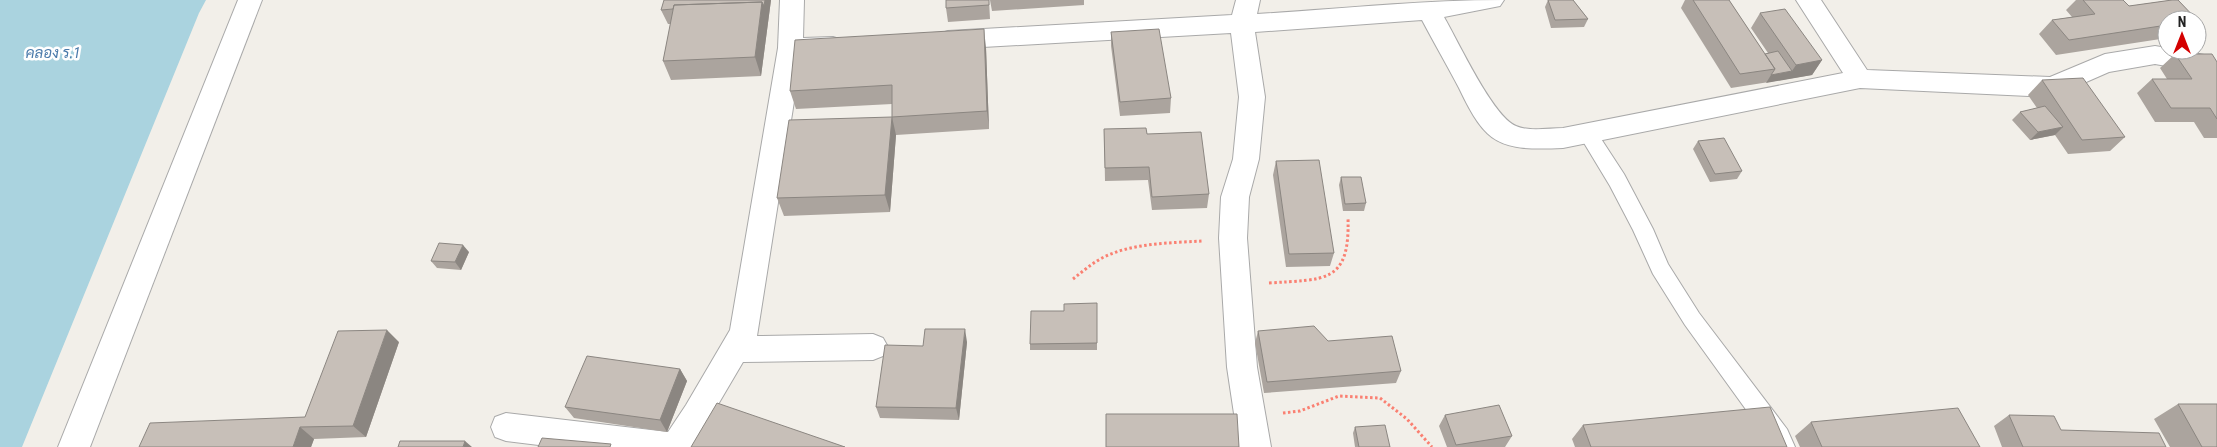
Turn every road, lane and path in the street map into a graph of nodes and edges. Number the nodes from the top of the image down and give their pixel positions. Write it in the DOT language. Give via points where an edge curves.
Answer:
graph roads {
  1 [pos="250,0"];
  2 [pos="792,0"];
  3 [pos="1492,0"];
  4 [pos="1808,0"];
  5 [pos="1430,10"];
  6 [pos="1245,12"];
  7 [pos="928,41"];
  8 [pos="859,45"];
  9 [pos="790,48"];
  10 [pos="2200,63"];
  11 [pos="1860,79"];
  12 [pos="2066,80"];
  13 [pos="2086,100"];
  14 [pos="1587,133"];
  15 [pos="1348,218"];
  16 [pos="1232,238"];
  17 [pos="1074,279"];
  18 [pos="1236,287"];
  19 [pos="873,347"];
  20 [pos="734,349"];
  21 [pos="1250,416"];
  22 [pos="506,427"];
  23 [pos="74,447"];
  24 [pos="672,447"];
  25 [pos="676,447"];
  26 [pos="1255,447"];
  27 [pos="1432,447"];
  28 [pos="1784,447"];
  1 -- 23 [label="street"];
  2 -- 9 [label="street"];
  3 -- 5 [label="street"];
  4 -- 11 [label="street"];
  5 -- 6 [label="street" via="1360,17"];
  5 -- 14 [label="street" via="1475,98 1501,132 1522,139 1563,138"];
  6 -- 7 [label="street"];
  6 -- 16 [label="street" via="1252,98 1246,159 1235,197"];
  8 -- 9 [label="street"];
  9 -- 20 [label="street" via="744,332"];
  10 -- 12 [label="street" via="2155,54 2105,63"];
  11 -- 12 [label="street" via="2052,87"];
  11 -- 14 [label="street"];
  12 -- 13 [label="street"];
  14 -- 28 [label="lane" via="1617,180 1660,268"];
  15 -- 18 [label="path" via="1350,241 1342,266 1329,276"];
  16 -- 17 [label="path" via="1119,253 1104,258"];
  16 -- 18 [label="street"];
  18 -- 21 [label="street" via="1242,367"];
  19 -- 20 [label="street"];
  20 -- 25 [label="street"];
  21 -- 26 [label="street"];
  21 -- 27 [label="path" via="1300,411 1339,396 1380,398 1407,419"];
  22 -- 24 [label="street"];
}
